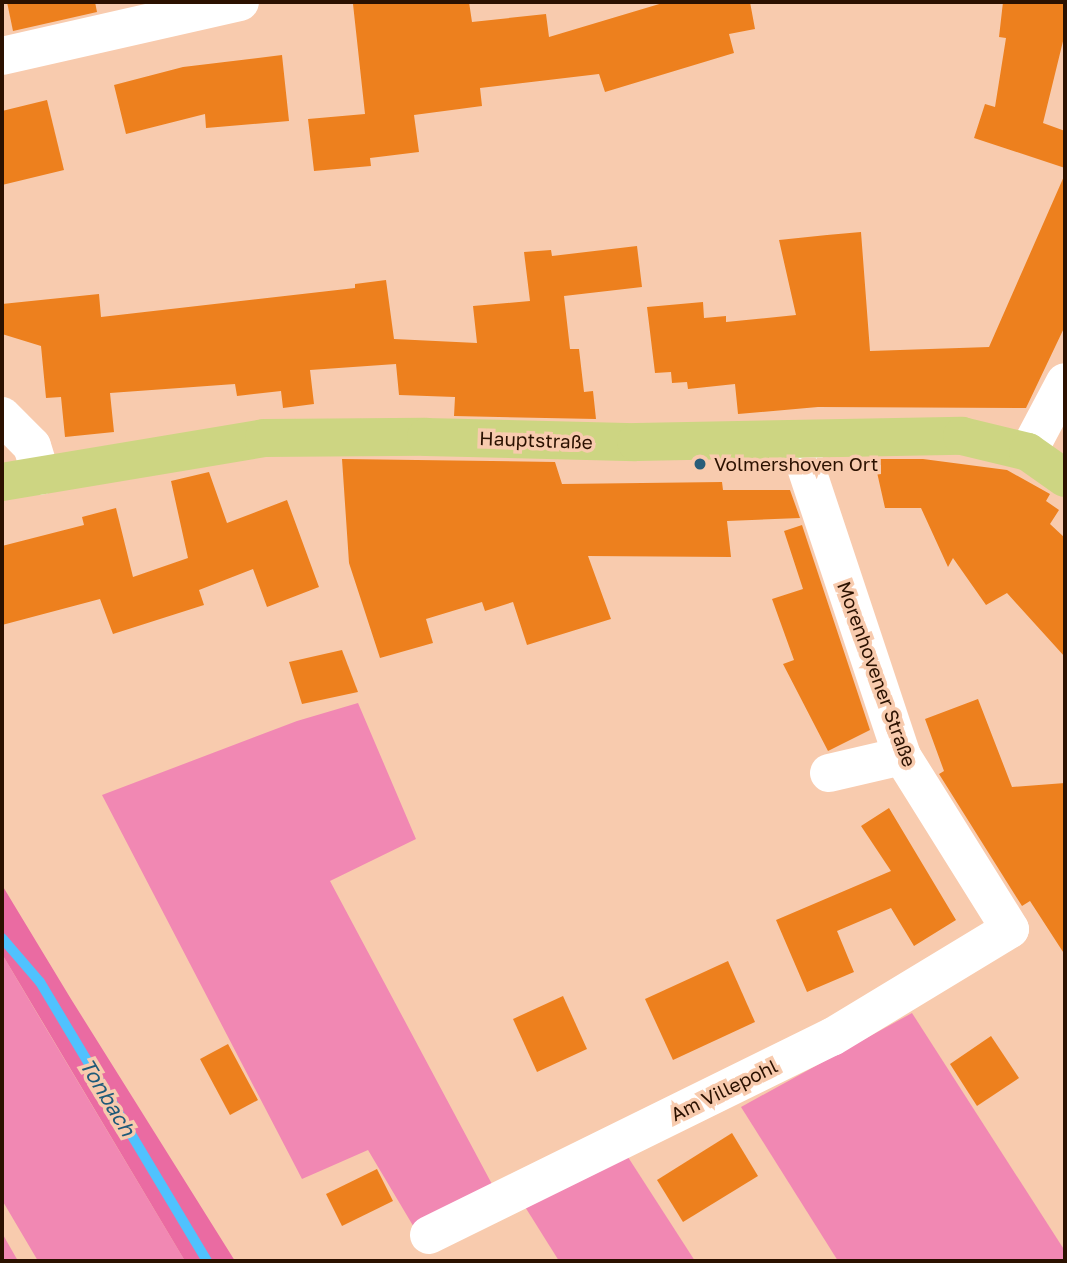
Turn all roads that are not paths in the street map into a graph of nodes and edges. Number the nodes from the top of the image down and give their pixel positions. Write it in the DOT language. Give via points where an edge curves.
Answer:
graph roads {
  1 [pos="240,2"];
  2 [pos="2,56"];
  3 [pos="1065,383"];
  4 [pos="2,416"];
  5 [pos="797,440"];
  6 [pos="1028,452"];
  7 [pos="41,476"];
  8 [pos="1065,478"];
  9 [pos="2,482"];
  10 [pos="902,756"];
  11 [pos="829,773"];
  12 [pos="1010,929"];
  13 [pos="429,1235"];
  1 -- 2 [label="street"];
  3 -- 6 [label="street"];
  4 -- 7 [label="street" via="32,446"];
  5 -- 6 [label="main road, Hauptstraße" via="962,436"];
  5 -- 7 [label="main road, Hauptstraße" via="264,438"];
  5 -- 10 [label="street, Morenhovener Straße"];
  6 -- 8 [label="main road, Hauptstraße"];
  7 -- 9 [label="main road, Hauptstraße"];
  10 -- 11 [label="street"];
  10 -- 12 [label="street, Morenhovener Straße"];
  12 -- 13 [label="street, Am Villepohl" via="832,1037"];
}
